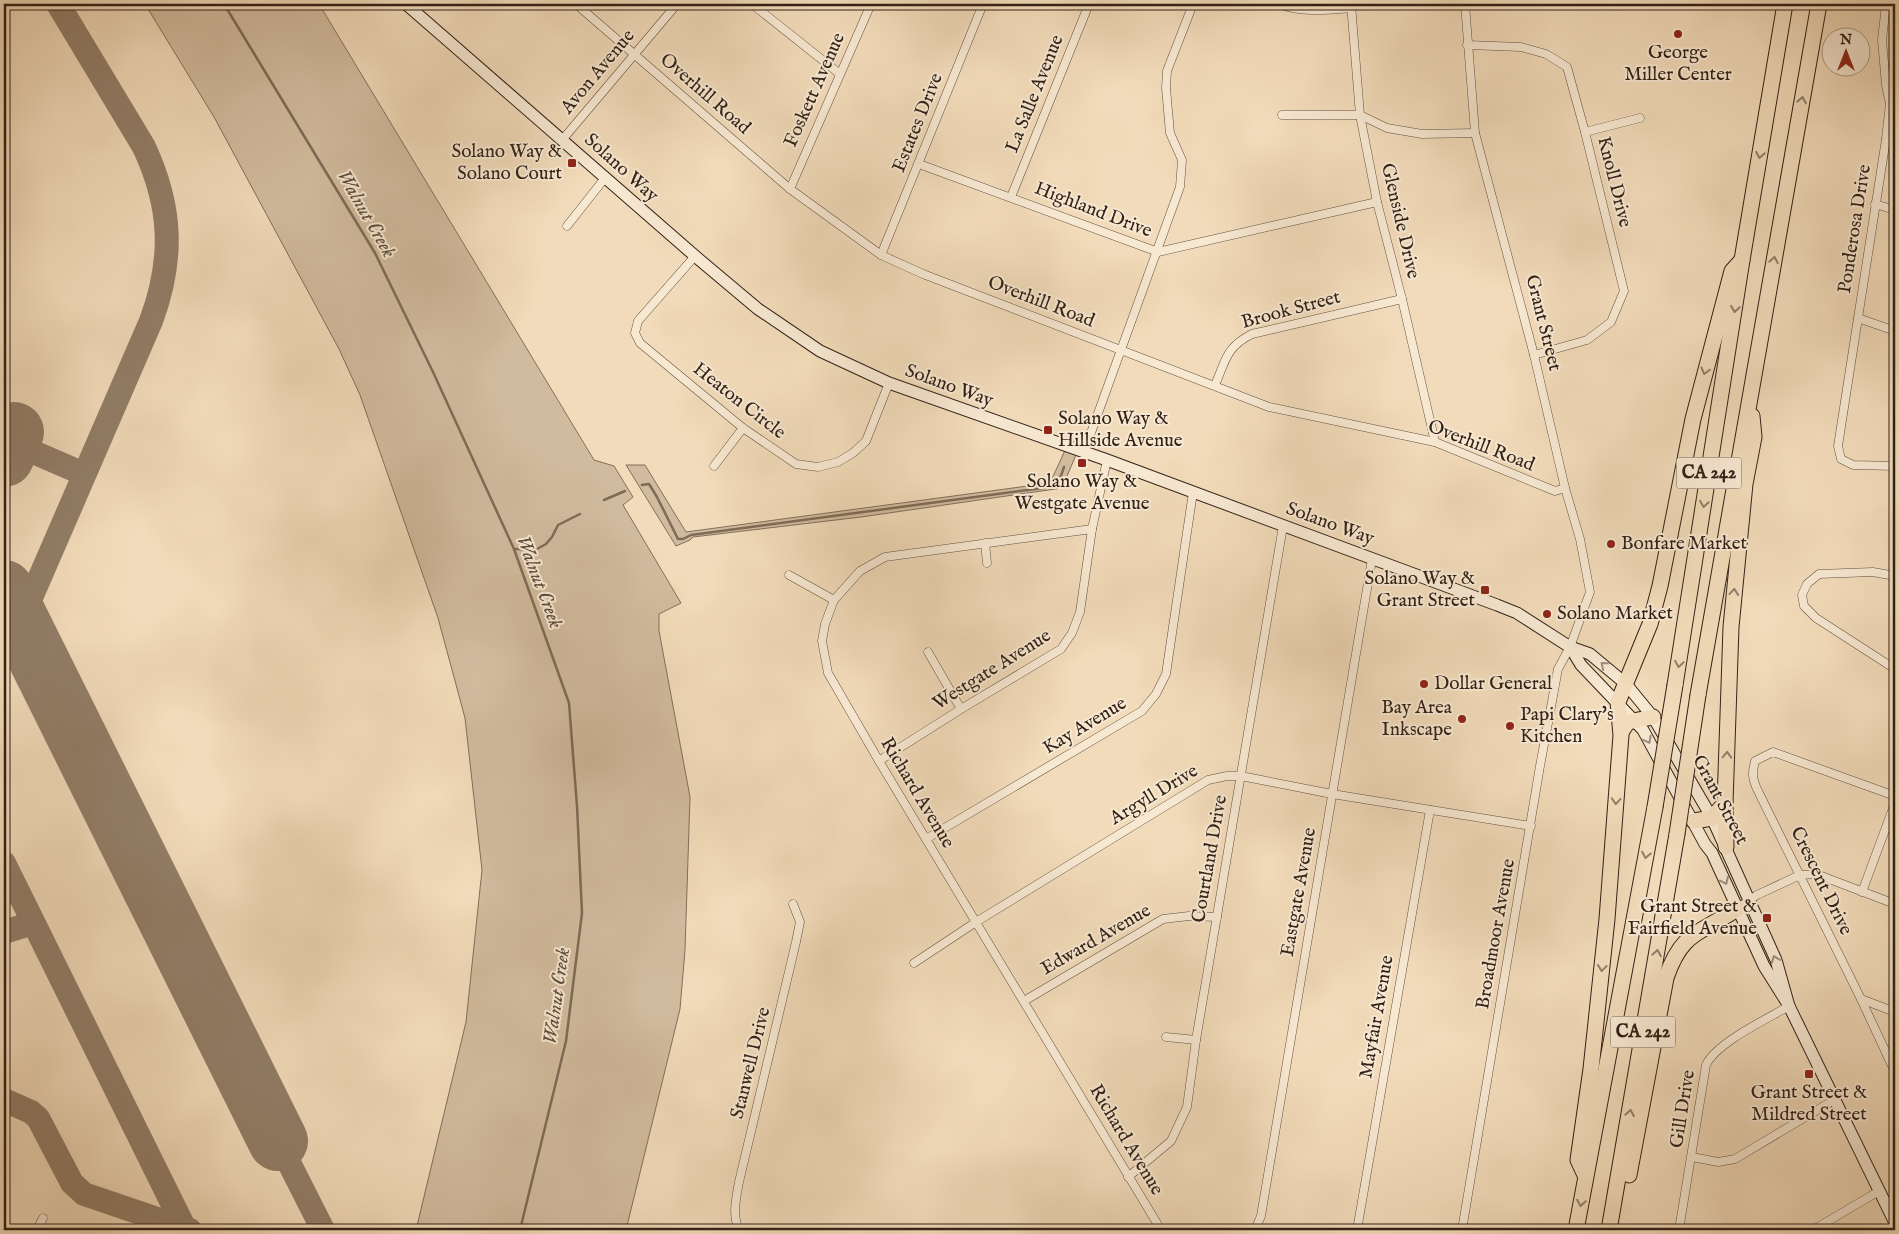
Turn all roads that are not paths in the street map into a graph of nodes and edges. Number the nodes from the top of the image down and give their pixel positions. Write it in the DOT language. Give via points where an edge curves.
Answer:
graph roads {
  1 [pos="406,4"];
  2 [pos="576,4"];
  3 [pos="677,4"];
  4 [pos="752,4"];
  5 [pos="871,4"];
  6 [pos="983,4"];
  7 [pos="1089,4"];
  8 [pos="1193,4"];
  9 [pos="1279,4"];
  10 [pos="1465,4"];
  11 [pos="1786,4"];
  12 [pos="1819,4"];
  13 [pos="1886,4"];
  14 [pos="1351,6"];
  15 [pos="1467,45"];
  16 [pos="635,55"];
  17 [pos="840,74"];
  18 [pos="1892,104"];
  19 [pos="1282,115"];
  20 [pos="1360,115"];
  21 [pos="1640,118"];
  22 [pos="1585,132"];
  23 [pos="1475,133"];
  24 [pos="563,139"];
  25 [pos="919,164"];
  26 [pos="605,178"];
  27 [pos="790,189"];
  28 [pos="1011,197"];
  29 [pos="1377,202"];
  30 [pos="1875,204"];
  31 [pos="1895,210"];
  32 [pos="567,226"];
  33 [pos="1158,252"];
  34 [pos="881,255"];
  35 [pos="695,256"];
  36 [pos="1742,260"];
  37 [pos="1402,299"];
  38 [pos="1858,318"];
  39 [pos="1895,331"];
  40 [pos="1122,351"];
  41 [pos="1534,355"];
  42 [pos="889,383"];
  43 [pos="1215,385"];
  44 [pos="1750,394"];
  45 [pos="743,428"];
  46 [pos="1435,442"];
  47 [pos="1084,452"];
  48 [pos="1107,460"];
  49 [pos="714,466"];
  50 [pos="1895,466"];
  51 [pos="1565,488"];
  52 [pos="1193,492"];
  53 [pos="1283,526"];
  54 [pos="1092,529"];
  55 [pos="985,543"];
  56 [pos="1372,558"];
  57 [pos="987,564"];
  58 [pos="789,575"];
  59 [pos="1895,576"];
  60 [pos="834,600"];
  61 [pos="1570,647"];
  62 [pos="928,652"];
  63 [pos="1895,668"];
  64 [pos="1626,684"];
  65 [pos="1618,702"];
  66 [pos="961,709"];
  67 [pos="1653,717"];
  68 [pos="1634,720"];
  69 [pos="1621,732"];
  70 [pos="879,761"];
  71 [pos="1241,776"];
  72 [pos="1332,794"];
  73 [pos="1895,796"];
  74 [pos="1725,803"];
  75 [pos="1895,803"];
  76 [pos="1430,810"];
  77 [pos="1712,818"];
  78 [pos="1694,821"];
  79 [pos="1531,826"];
  80 [pos="926,839"];
  81 [pos="1726,847"];
  82 [pos="1800,875"];
  83 [pos="1862,892"];
  84 [pos="793,904"];
  85 [pos="1744,904"];
  86 [pos="1895,904"];
  87 [pos="1217,917"];
  88 [pos="976,922"];
  89 [pos="914,963"];
  90 [pos="1861,999"];
  91 [pos="1024,1001"];
  92 [pos="1789,1006"];
  93 [pos="1895,1012"];
  94 [pos="1166,1037"];
  95 [pos="1196,1040"];
  96 [pos="1895,1072"];
  97 [pos="1834,1100"];
  98 [pos="1692,1157"];
  99 [pos="1585,1175"];
  100 [pos="1128,1177"];
  101 [pos="1879,1191"];
  102 [pos="43,1218"];
  103 [pos="1895,1223"];
  104 [pos="37,1230"];
  105 [pos="739,1230"];
  106 [pos="1161,1230"];
  107 [pos="1255,1230"];
  108 [pos="1357,1230"];
  109 [pos="1462,1230"];
  110 [pos="1576,1230"];
  111 [pos="1610,1230"];
  112 [pos="1617,1230"];
  113 [pos="1679,1230"];
  114 [pos="1813,1230"];
  1 -- 24 [label="street, Solano Way"];
  2 -- 16 [label="street, Overhill Road"];
  3 -- 16 [label="street, Avon Avenue"];
  4 -- 17 [label="street"];
  5 -- 17 [label="street, Foskett Avenue"];
  6 -- 25 [label="street, Estates Drive"];
  7 -- 28 [label="street, La Salle Avenue"];
  8 -- 33 [label="street" via="1167,71 1170,133 1182,160 1180,186"];
  9 -- 14 [label="street" via="1317,11"];
  10 -- 15 [label="street, Grant Street"];
  11 -- 36 [label="highway, CA 242, one-way"];
  44 -- 12 [label="highway, CA 242, one-way"];
  13 -- 18 [label="street, Ponderosa Drive" via="1882,40 1886,84"];
  14 -- 20 [label="street, Glenside Drive"];
  15 -- 22 [label="street, Knoll Drive" via="1521,47 1546,54 1567,68"];
  15 -- 23 [label="street, Grant Street"];
  16 -- 24 [label="street, Avon Avenue"];
  16 -- 27 [label="street, Overhill Road"];
  17 -- 27 [label="street, Foskett Avenue"];
  18 -- 30 [label="street, Ponderosa Drive"];
  19 -- 20 [label="street"];
  20 -- 23 [label="street" via="1387,128 1422,134"];
  20 -- 29 [label="street, Glenside Drive"];
  21 -- 22 [label="street"];
  22 -- 41 [label="street, Knoll Drive" via="1624,291 1611,322 1587,340"];
  23 -- 41 [label="street, Grant Street"];
  24 -- 26 [label="street, Solano Way"];
  25 -- 28 [label="street, Highland Drive"];
  25 -- 34 [label="street, Estates Drive"];
  26 -- 32 [label="street"];
  26 -- 35 [label="street, Solano Way"];
  27 -- 34 [label="street, Overhill Road"];
  28 -- 33 [label="street, Highland Drive"];
  29 -- 33 [label="street, Highland Drive"];
  29 -- 37 [label="street, Glenside Drive"];
  30 -- 31 [label="street"];
  30 -- 38 [label="street, Ponderosa Drive"];
  33 -- 40 [label="street"];
  34 -- 40 [label="street, Overhill Road"];
  35 -- 42 [label="street, Solano Way" via="758,309 820,351"];
  35 -- 45 [label="street, Heaton Circle" via="638,321 635,333 640,343"];
  36 -- 64 [label="highway, one-way" via="1732,271 1693,419 1650,624"];
  36 -- 99 [label="highway, CA 242, one-way, bridge" via="1655,807"];
  37 -- 43 [label="street, Brook Street" via="1252,334 1231,348"];
  37 -- 46 [label="street, Glenside Drive"];
  38 -- 39 [label="street"];
  38 -- 50 [label="street, Ponderosa Drive" via="1838,446 1841,459 1853,464"];
  40 -- 43 [label="street, Overhill Road"];
  40 -- 47 [label="street"];
  41 -- 51 [label="street, Grant Street"];
  42 -- 45 [label="street, Heaton Circle" via="866,441 838,462 818,467 796,464"];
  42 -- 47 [label="street, Solano Way"];
  43 -- 46 [label="street, Overhill Road" via="1269,407"];
  74 -- 44 [label="highway, one-way" via="1731,627 1743,504 1754,437"];
  111 -- 44 [label="highway, CA 242, one-way, bridge"];
  45 -- 49 [label="street"];
  46 -- 51 [label="street, Overhill Road" via="1555,492"];
  47 -- 48 [label="street, Solano Way"];
  48 -- 52 [label="street, Solano Way"];
  48 -- 54 [label="street, Westgate Avenue"];
  51 -- 61 [label="street, Grant Street" via="1580,539 1590,592"];
  52 -- 53 [label="street, Solano Way"];
  52 -- 80 [label="street, Kay Avenue" via="1166,674 1156,694 1142,711"];
  53 -- 56 [label="street, Solano Way"];
  53 -- 71 [label="street, Courtland Drive"];
  54 -- 55 [label="street, Richard Avenue"];
  54 -- 66 [label="street, Westgate Avenue" via="1080,612 1072,634 1061,649"];
  55 -- 57 [label="street"];
  55 -- 60 [label="street, Richard Avenue" via="885,557 860,571"];
  56 -- 61 [label="street, Solano Way" via="1517,613"];
  56 -- 72 [label="street, Eastgate Avenue"];
  58 -- 60 [label="street"];
  59 -- 63 [label="street" via="1873,572 1819,574 1807,584 1802,594 1804,606 1816,618"];
  60 -- 70 [label="street, Richard Avenue" via="824,624 822,641 828,674"];
  64 -- 61 [label="street, Grant Street, one-way" via="1590,654"];
  61 -- 65 [label="street, Grant Street" via="1581,665"];
  61 -- 79 [label="street, Broadmoor Avenue" via="1558,669"];
  62 -- 66 [label="street"];
  64 -- 65 [label="highway"];
  64 -- 67 [label="street, Grant Street"];
  65 -- 68 [label="street, Grant Street"];
  65 -- 69 [label="highway"];
  66 -- 70 [label="street, Westgate Avenue"];
  67 -- 68 [label="highway"];
  67 -- 77 [label="street, Grant Street"];
  68 -- 69 [label="highway" via="1628,722"];
  68 -- 78 [label="street, Grant Street, one-way" via="1643,730"];
  69 -- 99 [label="highway, one-way" via="1607,919 1578,1160"];
  70 -- 80 [label="street, Richard Avenue"];
  71 -- 72 [label="street, Argyll Drive"];
  71 -- 87 [label="street, Courtland Drive"];
  71 -- 88 [label="street, Argyll Drive" via="1208,780"];
  72 -- 76 [label="street, Argyll Drive"];
  72 -- 107 [label="street, Eastgate Avenue" via="1261,1216"];
  73 -- 82 [label="street, Crescent Drive" via="1773,752 1756,761 1753,781"];
  74 -- 77 [label="highway"];
  74 -- 81 [label="highway"];
  75 -- 83 [label="street"];
  76 -- 79 [label="street, Argyll Drive"];
  76 -- 108 [label="street, Mayfair Avenue"];
  77 -- 78 [label="highway"];
  77 -- 81 [label="street, Grant Street"];
  78 -- 85 [label="street, Grant Street, one-way"];
  79 -- 109 [label="street, Broadmoor Avenue"];
  80 -- 88 [label="street, Richard Avenue"];
  81 -- 85 [label="street, Grant Street"];
  82 -- 83 [label="street" via="1816,874"];
  82 -- 85 [label="street"];
  82 -- 90 [label="street, Crescent Drive"];
  83 -- 86 [label="street"];
  84 -- 105 [label="street, Stanwell Drive" via="800,922 738,1182 734,1205"];
  85 -- 92 [label="street, Grant Street" via="1764,966"];
  85 -- 112 [label="highway" via="1692,935 1672,960"];
  87 -- 91 [label="street, Edward Avenue" via="1163,919"];
  87 -- 95 [label="street, Courtland Drive"];
  88 -- 89 [label="street, Argyll Drive"];
  88 -- 91 [label="street, Richard Avenue"];
  90 -- 93 [label="street"];
  90 -- 96 [label="street, Crescent Drive"];
  91 -- 100 [label="street, Richard Avenue"];
  92 -- 97 [label="street, Grant Street"];
  92 -- 98 [label="street, Gill Drive" via="1730,1040 1709,1058"];
  94 -- 95 [label="street"];
  95 -- 100 [label="street, Courtland Drive" via="1187,1107 1171,1141"];
  97 -- 98 [label="street" via="1735,1159 1718,1162"];
  97 -- 101 [label="street, Grant Street"];
  98 -- 113 [label="street, Gill Drive"];
  99 -- 110 [label="highway, CA 242, one-way"];
  100 -- 106 [label="street, Richard Avenue"];
  101 -- 103 [label="street, Grant Street"];
  101 -- 114 [label="street"];
  102 -- 104 [label="street"];
}
